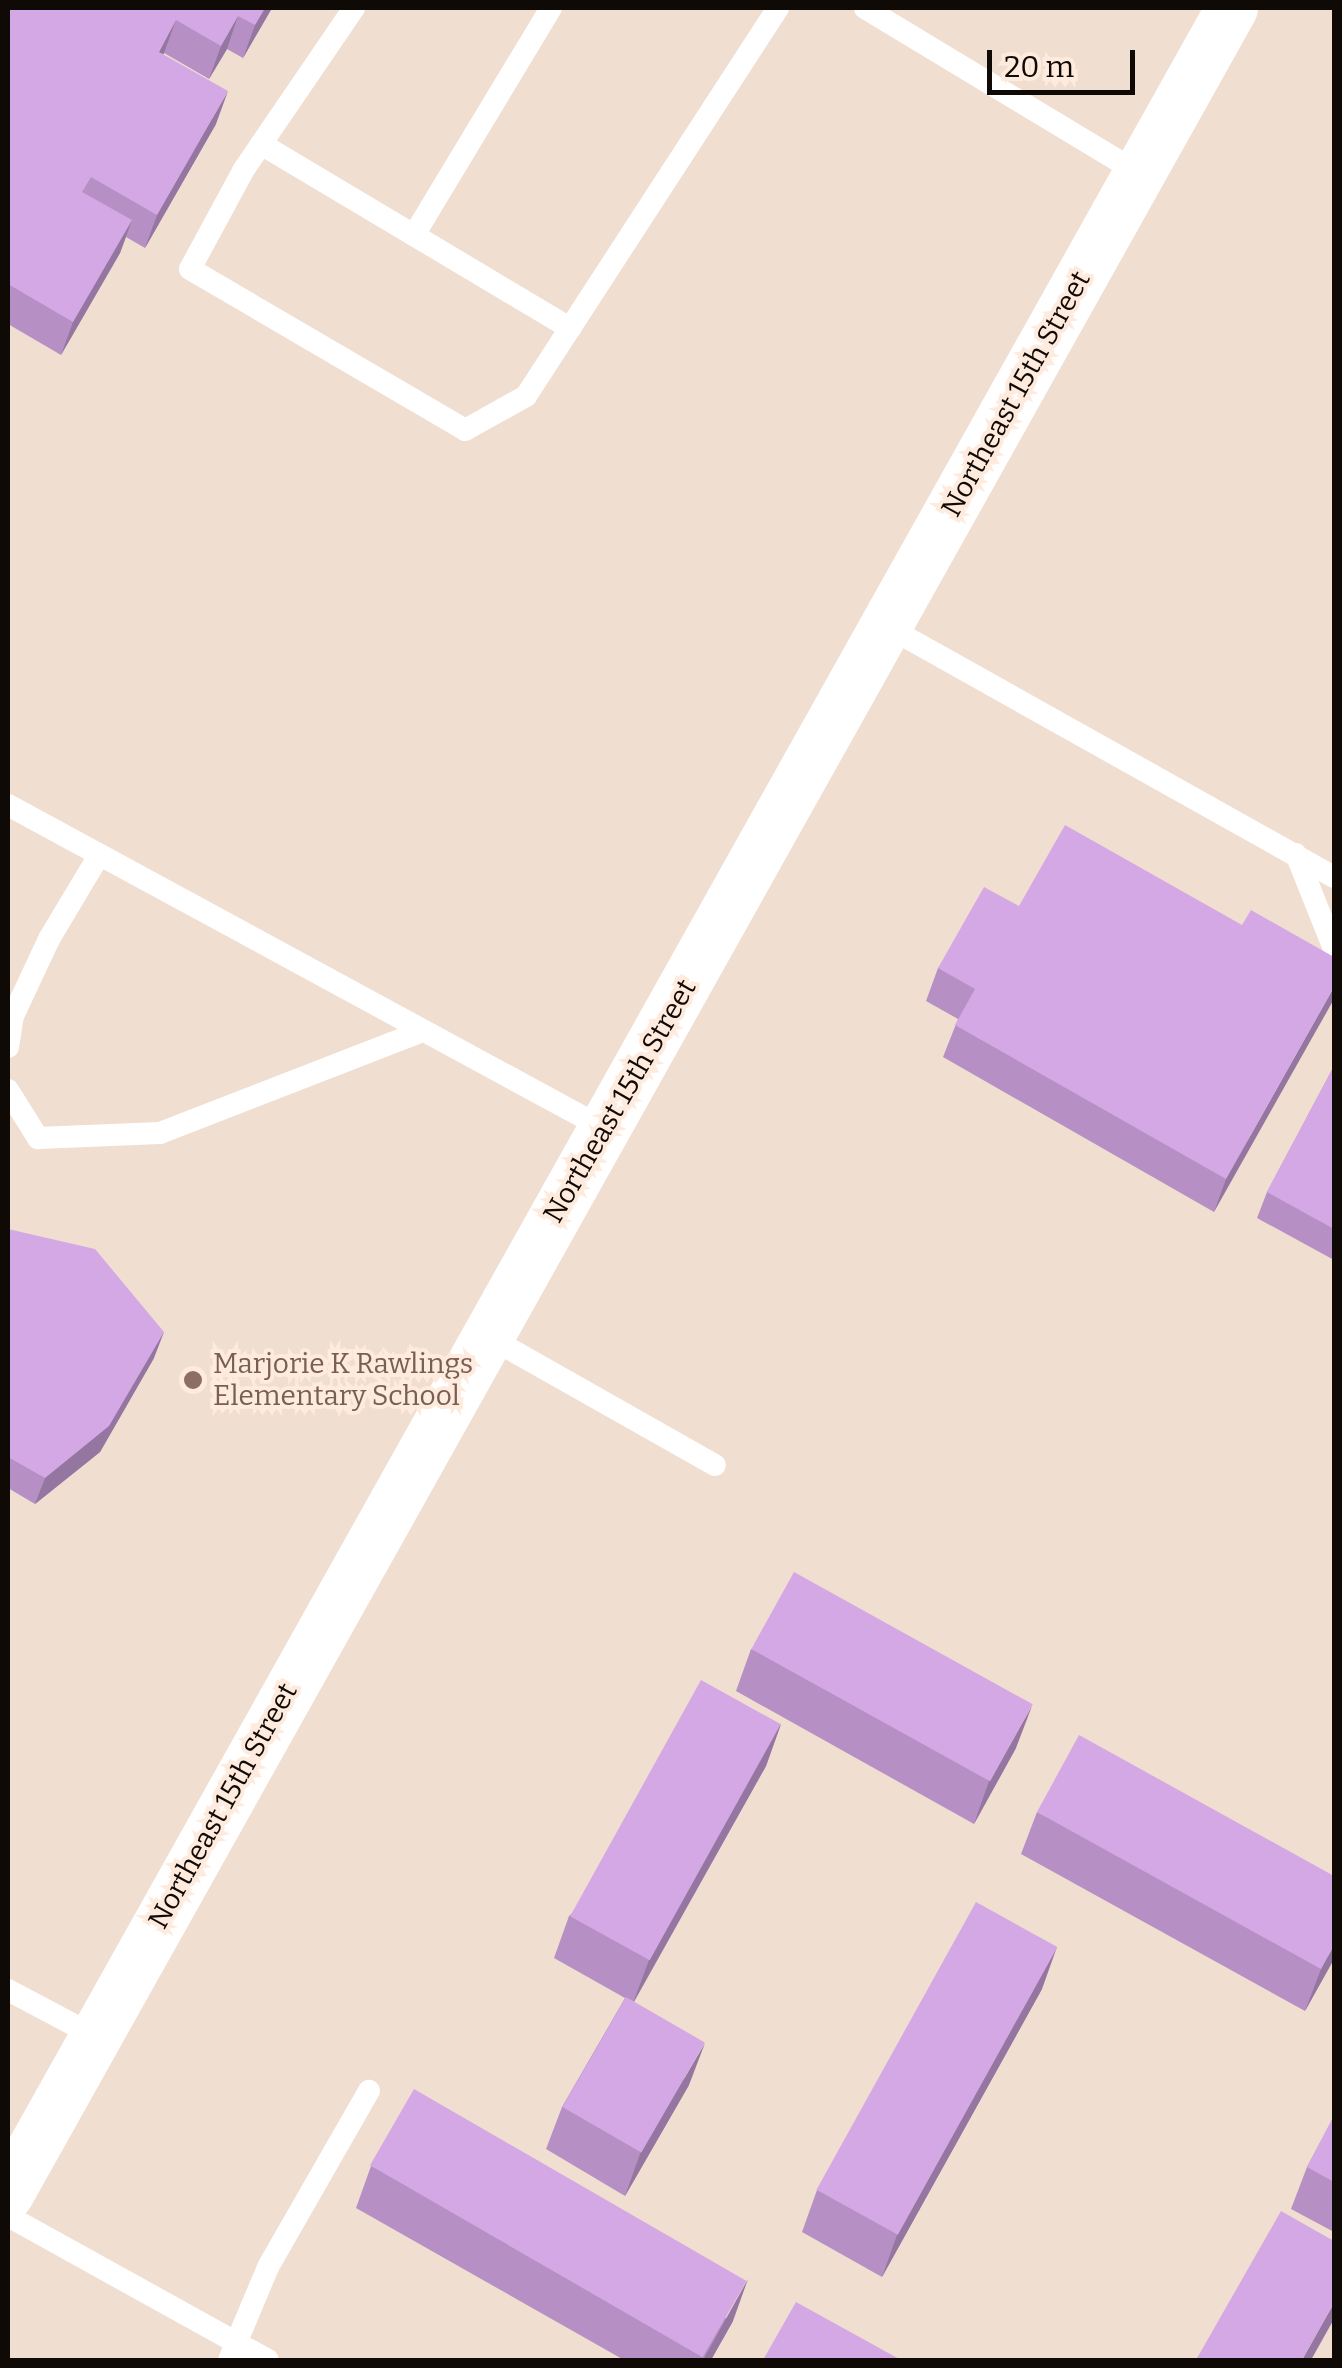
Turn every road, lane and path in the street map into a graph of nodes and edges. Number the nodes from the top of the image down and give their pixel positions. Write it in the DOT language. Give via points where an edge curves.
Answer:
graph roads {
  1 [pos="354,8"];
  2 [pos="551,8"];
  3 [pos="778,8"];
  4 [pos="865,8"];
  5 [pos="1232,8"];
  6 [pos="261,144"];
  7 [pos="1139,173"];
  8 [pos="414,235"];
  9 [pos="570,328"];
  10 [pos="886,626"];
  11 [pos="8,805"];
  12 [pos="1296,854"];
  13 [pos="98,856"];
  14 [pos="1334,877"];
  15 [pos="1334,949"];
  16 [pos="420,1032"];
  17 [pos="8,1046"];
  18 [pos="8,1090"];
  19 [pos="605,1129"];
  20 [pos="485,1335"];
  21 [pos="715,1465"];
  22 [pos="8,1990"];
  23 [pos="95,2036"];
  24 [pos="369,2091"];
  25 [pos="8,2194"];
  26 [pos="8,2216"];
  27 [pos="232,2351"];
  28 [pos="268,2360"];
  1 -- 6 [label="lane"];
  2 -- 8 [label="lane"];
  3 -- 9 [label="lane"];
  4 -- 7 [label="lane"];
  5 -- 7 [label="street, Northeast 15th Street"];
  6 -- 8 [label="lane"];
  6 -- 9 [label="lane" via="190,269 466,430 526,396"];
  7 -- 10 [label="street, Northeast 15th Street"];
  8 -- 9 [label="lane"];
  10 -- 12 [label="lane"];
  10 -- 19 [label="street, Northeast 15th Street"];
  11 -- 13 [label="lane"];
  12 -- 14 [label="lane"];
  12 -- 15 [label="lane"];
  13 -- 16 [label="lane"];
  13 -- 17 [label="lane" via="12,1016"];
  16 -- 18 [label="lane" via="160,1133 38,1138"];
  16 -- 19 [label="lane"];
  19 -- 20 [label="street, Northeast 15th Street"];
  20 -- 21 [label="lane"];
  20 -- 23 [label="street, Northeast 15th Street"];
  22 -- 23 [label="lane"];
  23 -- 25 [label="street, Northeast 15th Street"];
  24 -- 27 [label="lane" via="268,2267"];
  26 -- 27 [label="lane"];
  27 -- 28 [label="lane"];
}
